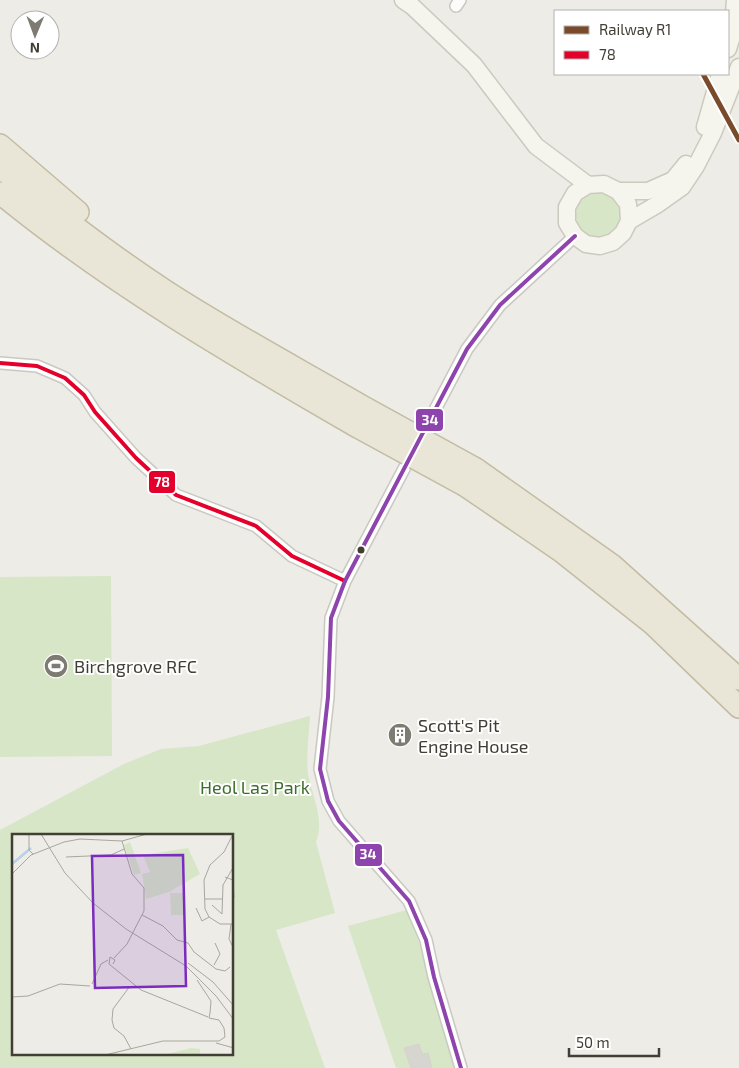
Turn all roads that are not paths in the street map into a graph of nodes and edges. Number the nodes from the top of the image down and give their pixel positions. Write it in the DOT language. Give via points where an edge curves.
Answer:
graph roads {
  1 [pos="403,0"];
  2 [pos="734,0"];
  3 [pos="738,22"];
  4 [pos="729,46"];
  5 [pos="739,67"];
  6 [pos="720,75"];
  7 [pos="0,146"];
  8 [pos="0,167"];
  9 [pos="588,185"];
  10 [pos="618,191"];
  11 [pos="0,192"];
  12 [pos="0,198"];
  13 [pos="32,219"];
  14 [pos="629,221"];
  15 [pos="575,236"];
  16 [pos="279,358"];
  17 [pos="0,363"];
  18 [pos="362,417"];
  19 [pos="471,478"];
  20 [pos="345,581"];
  21 [pos="739,679"];
  22 [pos="739,707"];
  23 [pos="461,1068"];
  1 -- 9 [label="main road" via="474,65 536,146"];
  2 -- 3 [label="main road"];
  3 -- 4 [label="main road"];
  5 -- 14 [label="main road" via="713,133 682,187"];
  6 -- 10 [label="main road" via="704,130 686,164 673,180 648,191"];
  7 -- 16 [label="highway" via="170,286"];
  8 -- 16 [label="highway" via="51,209 166,291"];
  9 -- 10 [label="main road" via="604,184"];
  9 -- 15 [label="main road" via="575,193 568,207 567,223"];
  10 -- 14 [label="main road" via="628,204"];
  11 -- 13 [label="highway"];
  12 -- 13 [label="highway"];
  13 -- 18 [label="highway" via="210,341"];
  14 -- 15 [label="main road" via="624,233 613,242 600,246 586,244"];
  15 -- 20 [label="street" via="500,305 466,349"];
  16 -- 18 [label="highway"];
  17 -- 20 [label="street" via="37,366 65,378 84,396 113,441 176,495 256,526 292,556"];
  18 -- 19 [label="highway, bridge"];
  19 -- 21 [label="highway" via="612,565"];
  19 -- 22 [label="highway" via="653,624"];
  20 -- 23 [label="street" via="331,618 328,697 320,768 322,777 328,801 339,821 413,908 426,940 436,987"];
}
